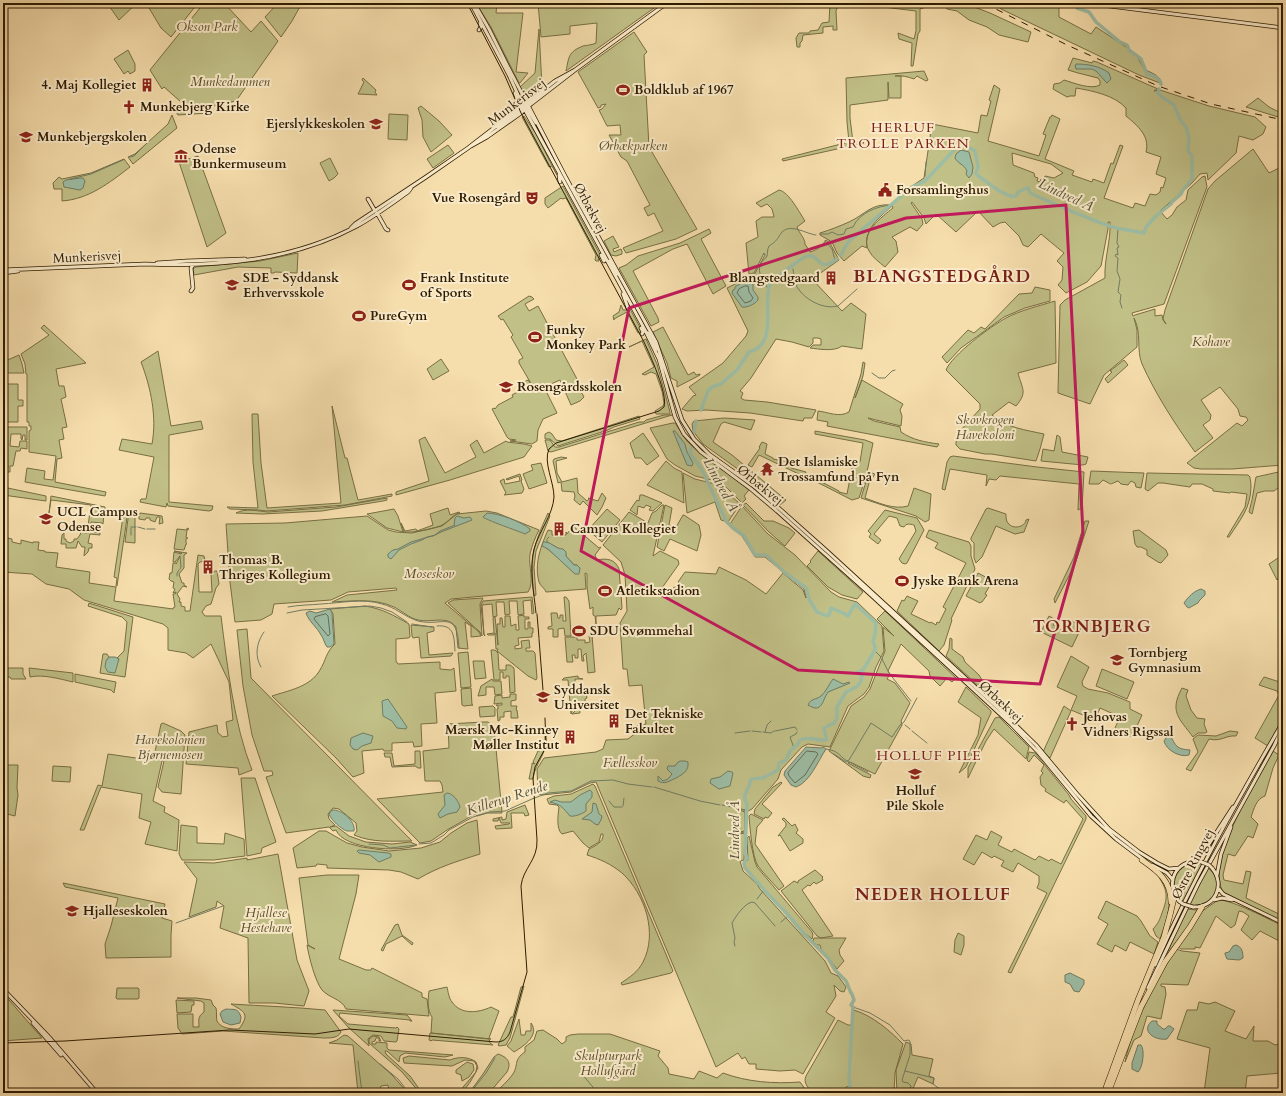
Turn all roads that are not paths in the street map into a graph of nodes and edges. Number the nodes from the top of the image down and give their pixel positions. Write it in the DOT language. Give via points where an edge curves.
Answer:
graph roads {
  1 [pos="471,3"];
  2 [pos="474,3"];
  3 [pos="668,3"];
  4 [pos="1086,3"];
  5 [pos="474,9"];
  6 [pos="484,27"];
  7 [pos="1283,28"];
  8 [pos="479,30"];
  9 [pos="496,44"];
  10 [pos="575,70"];
  11 [pos="509,75"];
  12 [pos="526,106"];
  13 [pos="542,133"];
  14 [pos="468,148"];
  15 [pos="562,181"];
  16 [pos="411,188"];
  17 [pos="368,199"];
  18 [pos="580,204"];
  19 [pos="376,212"];
  20 [pos="351,228"];
  21 [pos="388,230"];
  22 [pos="596,240"];
  23 [pos="259,258"];
  24 [pos="187,260"];
  25 [pos="216,260"];
  26 [pos="612,260"];
  27 [pos="606,261"];
  28 [pos="145,264"];
  29 [pos="169,265"];
  30 [pos="186,265"];
  31 [pos="193,265"];
  32 [pos="4,271"];
  33 [pos="623,290"];
  34 [pos="628,290"];
  35 [pos="191,291"];
  36 [pos="628,308"];
  37 [pos="636,315"];
  38 [pos="650,331"];
  39 [pos="646,332"];
  40 [pos="642,334"];
  41 [pos="662,357"];
  42 [pos="821,550"];
  43 [pos="858,579"];
  44 [pos="1283,722"];
  45 [pos="1283,727"];
  46 [pos="1246,787"];
  47 [pos="1245,797"];
  48 [pos="1078,801"];
  49 [pos="1095,814"];
  50 [pos="1091,816"];
  51 [pos="1110,829"];
  52 [pos="1142,860"];
  53 [pos="1195,861"];
  54 [pos="1179,868"];
  55 [pos="1217,875"];
  56 [pos="1173,880"];
  57 [pos="1219,888"];
  58 [pos="1175,894"];
  59 [pos="1213,900"];
  60 [pos="1247,906"];
  61 [pos="1202,907"];
  62 [pos="1168,923"];
  63 [pos="1283,923"];
  64 [pos="3,989"];
  65 [pos="1141,1007"];
  66 [pos="1131,1020"];
  67 [pos="97,1093"];
  68 [pos="1103,1093"];
  69 [pos="1109,1093"];
  1 -- 5 [label="main road"];
  2 -- 9 [label="main road, Ørbækvej"];
  3 -- 10 [label="main road, Munkerisvej"];
  4 -- 7 [label="main road"];
  5 -- 6 [label="main road"];
  5 -- 8 [label="main road" via="481,26"];
  6 -- 9 [label="main road"];
  6 -- 11 [label="main road"];
  9 -- 12 [label="main road, Ørbækvej"];
  10 -- 12 [label="main road, Munkerisvej"];
  10 -- 12 [label="main road, Munkerisvej" via="549,85"];
  11 -- 12 [label="main road"];
  11 -- 12 [label="main road" via="520,104"];
  12 -- 13 [label="main road"];
  12 -- 13 [label="main road, Ørbækvej"];
  12 -- 14 [label="main road, Munkerisvej"];
  12 -- 14 [label="main road, Munkerisvej" via="487,137"];
  12 -- 15 [label="main road, Ørbækvej"];
  13 -- 18 [label="main road, Ørbækvej"];
  14 -- 16 [label="main road, Munkerisvej"];
  15 -- 18 [label="main road" via="566,180"];
  15 -- 22 [label="main road, Ørbækvej"];
  16 -- 19 [label="main road, Munkerisvej"];
  16 -- 19 [label="main road, Munkerisvej"];
  17 -- 19 [label="main road"];
  18 -- 26 [label="main road, Ørbækvej"];
  19 -- 20 [label="main road, Munkerisvej"];
  19 -- 20 [label="main road, Munkerisvej"];
  19 -- 21 [label="main road"];
  20 -- 23 [label="main road, Munkerisvej" via="312,246"];
  22 -- 26 [label="main road" via="608,259"];
  22 -- 27 [label="main road"];
  23 -- 25 [label="main road, Munkerisvej"];
  23 -- 31 [label="main road, Munkerisvej"];
  24 -- 25 [label="main road, Munkerisvej"];
  24 -- 28 [label="main road, Munkerisvej"];
  24 -- 29 [label="main road" via="185,263"];
  25 -- 30 [label="main road" via="190,262"];
  26 -- 34 [label="main road, Ørbækvej"];
  27 -- 33 [label="main road, Ørbækvej"];
  27 -- 34 [label="main road" via="610,262"];
  28 -- 29 [label="main road, Munkerisvej"];
  28 -- 32 [label="main road, Munkerisvej"];
  29 -- 30 [label="main road, Munkerisvej"];
  30 -- 31 [label="main road, Munkerisvej"];
  31 -- 35 [label="main road"];
  33 -- 36 [label="main road"];
  33 -- 37 [label="main road, Ørbækvej"];
  34 -- 38 [label="main road, Ørbækvej"];
  37 -- 38 [label="main road"];
  37 -- 39 [label="main road, Ørbækvej"];
  37 -- 40 [label="main road"];
  38 -- 41 [label="main road, Ørbækvej"];
  39 -- 41 [label="main road"];
  39 -- 42 [label="main road, Ørbækvej" via="658,359 675,417 689,440 751,489"];
  41 -- 43 [label="main road, Ørbækvej" via="682,420 697,443 708,454 755,487"];
  42 -- 43 [label="main road"];
  42 -- 48 [label="main road, Ørbækvej" via="1012,725"];
  43 -- 49 [label="main road, Ørbækvej" via="1016,725"];
  44 -- 46 [label="main road, Østre Ringvej"];
  45 -- 47 [label="main road, Østre Ringvej"];
  46 -- 53 [label="main road"];
  46 -- 66 [label="main road, Østre Ringvej" via="1177,918"];
  47 -- 55 [label="main road" via="1224,843"];
  47 -- 65 [label="main road, Østre Ringvej" via="1186,908"];
  48 -- 49 [label="main road"];
  48 -- 50 [label="main road, Ørbækvej"];
  49 -- 51 [label="main road, Ørbækvej"];
  50 -- 51 [label="main road"];
  50 -- 52 [label="main road, Ørbækvej"];
  51 -- 54 [label="main road, Ørbækvej" via="1157,863 1169,869"];
  52 -- 56 [label="main road, Ørbækvej" via="1167,873"];
  52 -- 62 [label="highway" via="1160,873 1168,887 1171,900"];
  53 -- 54 [label="main road"];
  53 -- 55 [label="main road, bridge" via="1209,865"];
  54 -- 56 [label="main road"];
  55 -- 57 [label="main road"];
  56 -- 58 [label="main road"];
  57 -- 59 [label="main road"];
  57 -- 60 [label="main road" via="1223,894"];
  58 -- 61 [label="main road, bridge" via="1184,904"];
  58 -- 62 [label="highway"];
  59 -- 60 [label="main road" via="1225,898"];
  59 -- 61 [label="main road"];
  60 -- 63 [label="main road"];
  61 -- 65 [label="highway" via="1165,962"];
  62 -- 66 [label="highway"];
  64 -- 67 [label="main road"];
  65 -- 69 [label="highway"];
  66 -- 68 [label="highway"];
}
